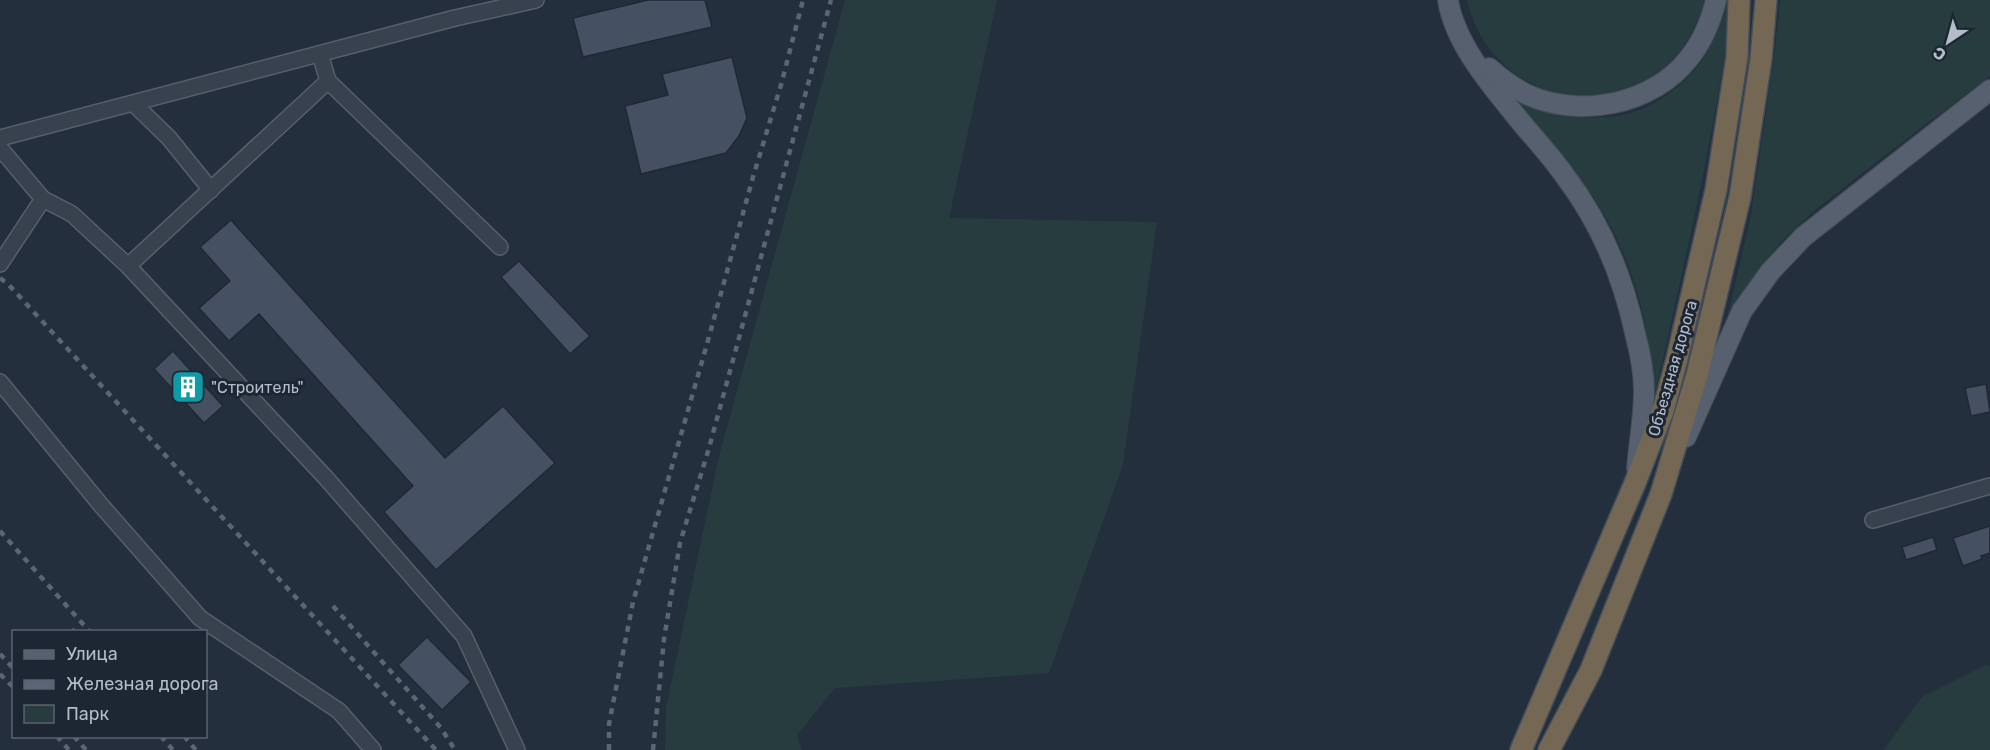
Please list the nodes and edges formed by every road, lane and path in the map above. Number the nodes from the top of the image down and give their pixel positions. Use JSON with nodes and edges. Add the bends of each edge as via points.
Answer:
{"nodes":[{"id":1,"x":536,"y":0,"type":"edge"},
{"id":2,"x":1448,"y":0,"type":"edge"},
{"id":3,"x":1716,"y":0,"type":"edge"},
{"id":4,"x":1739,"y":0,"type":"edge"},
{"id":5,"x":1766,"y":0,"type":"edge"},
{"id":6,"x":1464,"y":47,"type":"junction"},
{"id":7,"x":320,"y":54,"type":"junction"},
{"id":8,"x":328,"y":81,"type":"junction"},
{"id":9,"x":1990,"y":90,"type":"edge"},
{"id":10,"x":134,"y":104,"type":"junction"},
{"id":11,"x":0,"y":138,"type":"edge"},
{"id":12,"x":0,"y":148,"type":"edge"},
{"id":13,"x":211,"y":190,"type":"junction"},
{"id":14,"x":42,"y":199,"type":"junction"},
{"id":15,"x":500,"y":247,"type":"dead end"},
{"id":16,"x":0,"y":264,"type":"edge"},
{"id":17,"x":128,"y":266,"type":"junction"},
{"id":18,"x":0,"y":382,"type":"edge"},
{"id":19,"x":1635,"y":483,"type":"junction"},
{"id":20,"x":1990,"y":486,"type":"edge"},
{"id":21,"x":1661,"y":494,"type":"junction"},
{"id":22,"x":1873,"y":520,"type":"dead end"},
{"id":23,"x":373,"y":750,"type":"edge"},
{"id":24,"x":517,"y":750,"type":"edge"},
{"id":25,"x":1521,"y":750,"type":"edge"},
{"id":26,"x":1549,"y":750,"type":"edge"}],
"edges":[{"from":1,"to":7,"type":"street"},
{"from":2,"to":6,"type":"main road"},
{"from":3,"to":6,"type":"main road","via":[[1698,43],[1673,74],[1639,94],[1598,106],[1558,103],[1526,94]]},
{"from":4,"to":19,"type":"highway","name":"Объездная дорога","via":[[1737,57],[1716,190],[1663,411]]},
{"from":5,"to":21,"type":"highway","name":"Объездная дорога","via":[[1740,197],[1697,375]]},
{"from":6,"to":19,"type":"main road","via":[[1567,178],[1598,229],[1620,279],[1637,340],[1644,391]]},
{"from":7,"to":8,"type":"street"},
{"from":7,"to":10,"type":"street"},
{"from":8,"to":13,"type":"street"},
{"from":8,"to":15,"type":"street"},
{"from":9,"to":21,"type":"main road","via":[[1803,237],[1770,272],[1730,334]]},
{"from":10,"to":11,"type":"street"},
{"from":10,"to":13,"type":"street","via":[[169,138]]},
{"from":12,"to":14,"type":"street"},
{"from":13,"to":17,"type":"street"},
{"from":14,"to":16,"type":"street"},
{"from":14,"to":17,"type":"street","via":[[72,214]]},
{"from":17,"to":24,"type":"street","via":[[326,478],[464,636]]},
{"from":18,"to":23,"type":"street","via":[[200,618],[339,711]]},
{"from":19,"to":25,"type":"highway","name":"Объездная дорога"},
{"from":20,"to":22,"type":"street"},
{"from":21,"to":26,"type":"highway","name":"Объездная дорога","via":[[1590,670]]}]}
